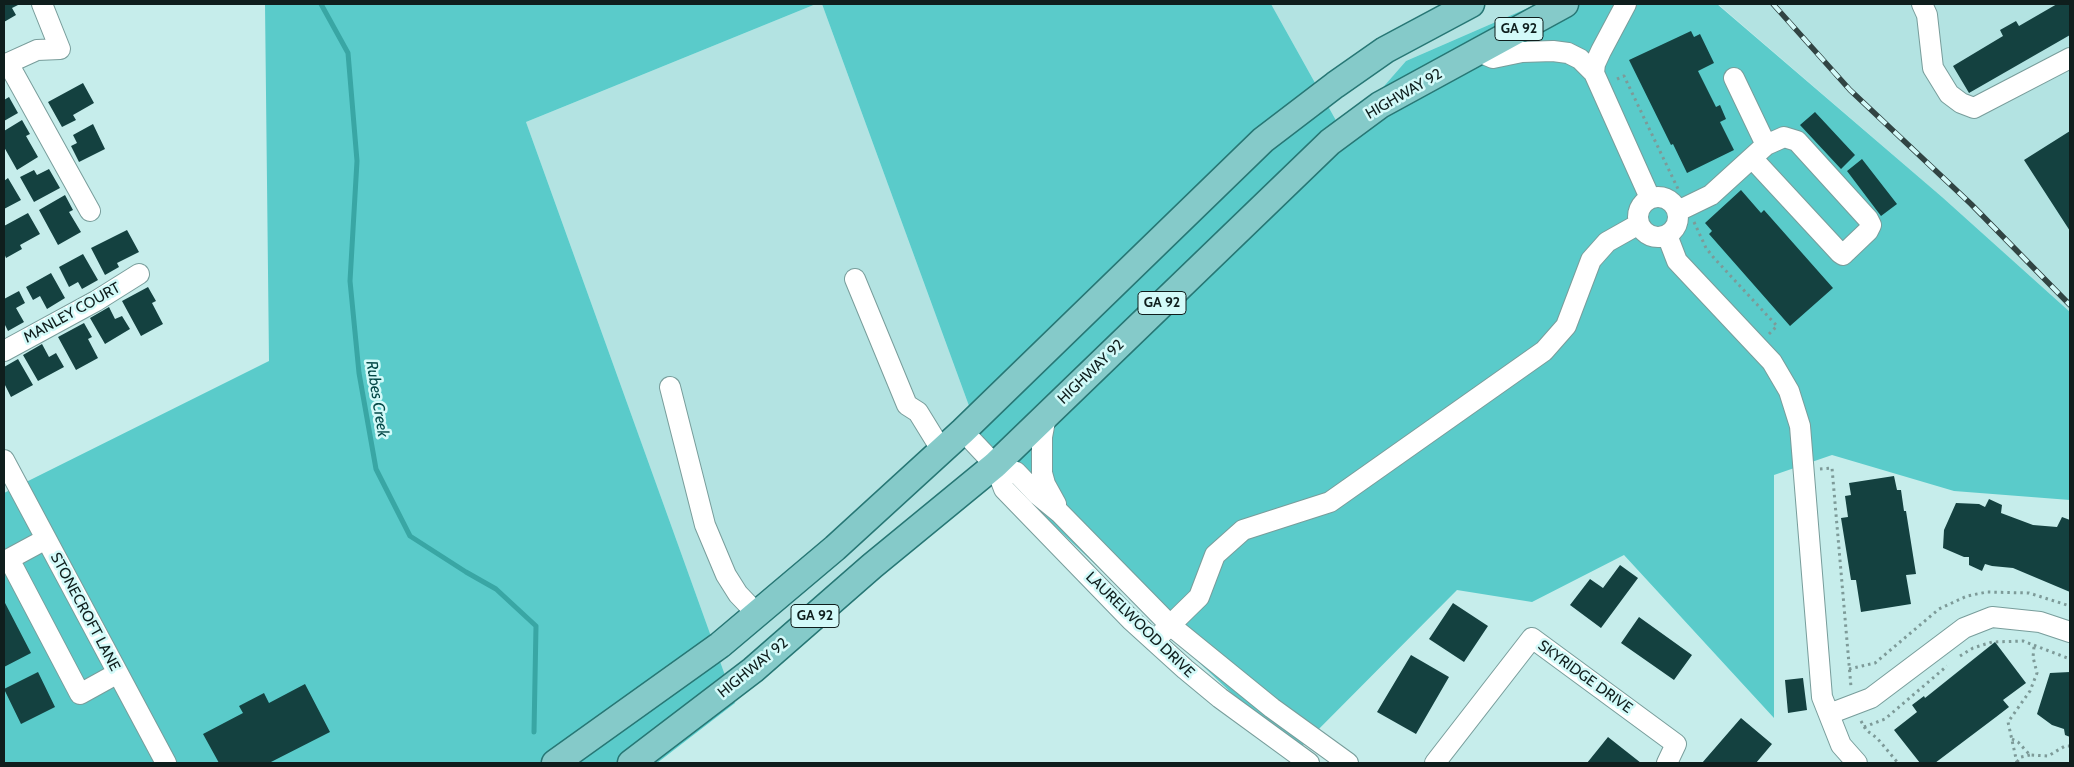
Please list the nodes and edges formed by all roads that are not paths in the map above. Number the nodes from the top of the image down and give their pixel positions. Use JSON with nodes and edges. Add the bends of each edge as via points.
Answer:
{"nodes":[{"id":1,"x":42,"y":4,"type":"edge"},
{"id":2,"x":1471,"y":4,"type":"edge"},
{"id":3,"x":1626,"y":4,"type":"edge"},
{"id":4,"x":1922,"y":4,"type":"edge"},
{"id":5,"x":1561,"y":5,"type":"edge"},
{"id":6,"x":1479,"y":52,"type":"junction"},
{"id":7,"x":2070,"y":58,"type":"edge"},
{"id":8,"x":6,"y":64,"type":"edge"},
{"id":9,"x":1594,"y":73,"type":"junction"},
{"id":10,"x":1734,"y":78,"type":"dead end"},
{"id":11,"x":1759,"y":152,"type":"junction"},
{"id":12,"x":1650,"y":198,"type":"junction"},
{"id":13,"x":1678,"y":210,"type":"junction"},
{"id":14,"x":90,"y":211,"type":"dead end"},
{"id":15,"x":1639,"y":224,"type":"junction"},
{"id":16,"x":1667,"y":235,"type":"junction"},
{"id":17,"x":139,"y":274,"type":"dead end"},
{"id":18,"x":855,"y":279,"type":"dead end"},
{"id":19,"x":4,"y":351,"type":"edge"},
{"id":20,"x":670,"y":387,"type":"dead end"},
{"id":21,"x":1046,"y":416,"type":"junction"},
{"id":22,"x":963,"y":431,"type":"junction"},
{"id":23,"x":942,"y":451,"type":"junction"},
{"id":24,"x":4,"y":460,"type":"edge"},
{"id":25,"x":996,"y":465,"type":"junction"},
{"id":26,"x":1060,"y":513,"type":"junction"},
{"id":27,"x":46,"y":539,"type":"junction"},
{"id":28,"x":758,"y":615,"type":"junction"},
{"id":29,"x":1170,"y":625,"type":"junction"},
{"id":30,"x":2070,"y":632,"type":"edge"},
{"id":31,"x":1154,"y":641,"type":"junction"},
{"id":32,"x":118,"y":673,"type":"junction"},
{"id":33,"x":1829,"y":714,"type":"junction"},
{"id":34,"x":166,"y":763,"type":"edge"},
{"id":35,"x":555,"y":763,"type":"edge"},
{"id":36,"x":631,"y":763,"type":"edge"},
{"id":37,"x":1309,"y":763,"type":"edge"},
{"id":38,"x":1348,"y":763,"type":"edge"},
{"id":39,"x":1435,"y":763,"type":"edge"},
{"id":40,"x":1668,"y":763,"type":"edge"},
{"id":41,"x":1857,"y":763,"type":"edge"}],
"edges":[{"from":1,"to":8,"type":"street","via":[[60,50],[37,50]]},
{"from":2,"to":22,"type":"main road","number":"GA 92","via":[[1385,50],[1263,140]]},
{"from":3,"to":9,"type":"street","via":[[1601,51]]},
{"from":4,"to":7,"type":"street","via":[[1927,15],[1933,68],[1949,94],[1974,108]]},
{"from":5,"to":6,"type":"main road","name":"HIGHWAY 92","number":"GA 92"},
{"from":6,"to":9,"type":"street","via":[[1493,58],[1522,52],[1568,53]]},
{"from":6,"to":21,"type":"main road","name":"HIGHWAY 92","number":"GA 92","via":[[1380,105],[1330,142]]},
{"from":8,"to":14,"type":"street"},
{"from":9,"to":12,"type":"street"},
{"from":10,"to":11,"type":"street"},
{"from":11,"to":11,"type":"street","via":[[1840,253],[1843,255],[1868,231],[1871,225],[1868,218],[1796,141],[1784,137]]},
{"from":11,"to":13,"type":"street","via":[[1711,195]]},
{"from":12,"to":13,"type":"street","via":[[1665,197]]},
{"from":12,"to":15,"type":"street","via":[[1638,210]]},
{"from":13,"to":16,"type":"street","via":[[1678,223]]},
{"from":15,"to":16,"type":"street","via":[[1648,235]]},
{"from":15,"to":29,"type":"street","via":[[1607,242],[1591,260],[1566,326],[1544,351],[1330,502],[1243,530],[1216,555],[1199,597]]},
{"from":16,"to":33,"type":"street","via":[[1677,262],[1772,362],[1790,391],[1800,426],[1822,697]]},
{"from":17,"to":19,"type":"street","name":"MANLEY COURT"},
{"from":18,"to":23,"type":"street","via":[[907,405],[918,412]]},
{"from":20,"to":28,"type":"street","via":[[705,525],[726,575]]},
{"from":21,"to":25,"type":"main road","name":"HIGHWAY 92","number":"GA 92"},
{"from":21,"to":26,"type":"street","name":"LAURELWOOD DRIVE","via":[[1042,437],[1042,473]]},
{"from":22,"to":23,"type":"main road","number":"GA 92"},
{"from":22,"to":25,"type":"street","name":"LAURELWOOD DRIVE"},
{"from":23,"to":28,"type":"main road","number":"GA 92"},
{"from":24,"to":27,"type":"street","name":"STONECROFT LANE"},
{"from":25,"to":26,"type":"street","name":"LAURELWOOD DRIVE","via":[[1016,472]]},
{"from":25,"to":31,"type":"street","name":"LAURELWOOD DRIVE","via":[[1004,489]]},
{"from":25,"to":36,"type":"main road","name":"HIGHWAY 92","number":"GA 92","via":[[872,566],[753,670]]},
{"from":26,"to":29,"type":"street","name":"LAURELWOOD DRIVE"},
{"from":27,"to":32,"type":"street","name":"STONECROFT LANE"},
{"from":27,"to":32,"type":"street","via":[[9,560],[80,694]]},
{"from":28,"to":35,"type":"main road","number":"GA 92"},
{"from":29,"to":31,"type":"street"},
{"from":29,"to":38,"type":"street","name":"LAURELWOOD DRIVE","via":[[1272,708]]},
{"from":30,"to":33,"type":"street","via":[[2040,622],[1992,617],[1964,628],[1871,698]]},
{"from":31,"to":37,"type":"street","name":"LAURELWOOD DRIVE","via":[[1220,698]]},
{"from":32,"to":34,"type":"street","name":"STONECROFT LANE"},
{"from":33,"to":41,"type":"street","via":[[1842,745]]},
{"from":39,"to":40,"type":"street","name":"SKYRIDGE DRIVE","via":[[1532,638],[1676,744]]}]}
